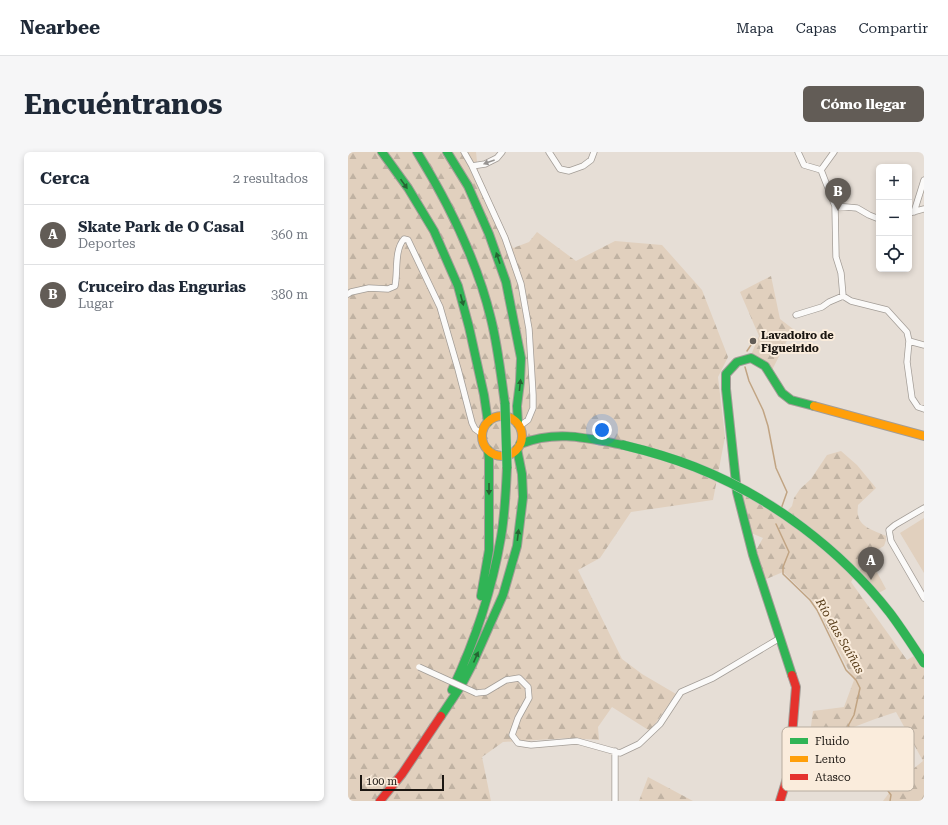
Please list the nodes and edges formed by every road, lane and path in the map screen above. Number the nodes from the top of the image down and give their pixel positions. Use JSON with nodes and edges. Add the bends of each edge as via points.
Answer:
{"nodes":[{"id":1,"x":382,"y":152,"type":"edge"},
{"id":2,"x":417,"y":152,"type":"edge"},
{"id":3,"x":447,"y":152,"type":"edge"},
{"id":4,"x":464,"y":152,"type":"edge"},
{"id":5,"x":502,"y":152,"type":"edge"},
{"id":6,"x":549,"y":152,"type":"edge"},
{"id":7,"x":594,"y":152,"type":"edge"},
{"id":8,"x":798,"y":152,"type":"edge"},
{"id":9,"x":834,"y":152,"type":"edge"},
{"id":10,"x":472,"y":166,"type":"junction"},
{"id":11,"x":821,"y":170,"type":"junction"},
{"id":12,"x":924,"y":180,"type":"edge"},
{"id":13,"x":835,"y":206,"type":"junction"},
{"id":14,"x":924,"y":209,"type":"edge"},
{"id":15,"x":912,"y":212,"type":"edge"},
{"id":16,"x":876,"y":218,"type":"edge"},
{"id":17,"x":348,"y":294,"type":"edge"},
{"id":18,"x":843,"y":296,"type":"junction"},
{"id":19,"x":796,"y":315,"type":"dead end"},
{"id":20,"x":909,"y":341,"type":"junction"},
{"id":21,"x":924,"y":345,"type":"edge"},
{"id":22,"x":924,"y":409,"type":"edge"},
{"id":23,"x":488,"y":422,"type":"junction"},
{"id":24,"x":520,"y":427,"type":"junction"},
{"id":25,"x":482,"y":434,"type":"junction"},
{"id":26,"x":924,"y":436,"type":"edge"},
{"id":27,"x":544,"y":437,"type":"junction"},
{"id":28,"x":519,"y":446,"type":"junction"},
{"id":29,"x":488,"y":450,"type":"junction"},
{"id":30,"x":924,"y":508,"type":"edge"},
{"id":31,"x":924,"y":598,"type":"edge"},
{"id":32,"x":780,"y":638,"type":"junction"},
{"id":33,"x":924,"y":663,"type":"edge"},
{"id":34,"x":419,"y":667,"type":"dead end"},
{"id":35,"x":456,"y":682,"type":"junction"},
{"id":36,"x":434,"y":726,"type":"junction"},
{"id":37,"x":792,"y":727,"type":"edge"},
{"id":38,"x":615,"y":751,"type":"junction"},
{"id":39,"x":783,"y":791,"type":"edge"},
{"id":40,"x":380,"y":801,"type":"edge"},
{"id":41,"x":615,"y":801,"type":"edge"},
{"id":42,"x":780,"y":801,"type":"edge"}],
"edges":[{"from":1,"to":23,"type":"main road","one_way":true,"via":[[434,231],[458,286]]},
{"from":2,"to":35,"type":"main road","bridge":true,"via":[[439,188],[475,268],[488,308],[498,353],[505,404],[507,467],[504,512],[496,562],[483,614]]},
{"from":24,"to":3,"type":"main road","one_way":true,"via":[[517,406],[521,358],[506,282],[468,186]]},
{"from":4,"to":10,"type":"street"},
{"from":5,"to":10,"type":"street","one_way":true,"via":[[498,158]]},
{"from":6,"to":7,"type":"street","via":[[560,169],[569,171],[591,160]]},
{"from":8,"to":11,"type":"street","via":[[804,165]]},
{"from":9,"to":11,"type":"street"},
{"from":10,"to":24,"type":"street","via":[[504,238],[520,284],[530,329],[532,408],[528,420]]},
{"from":11,"to":13,"type":"street"},
{"from":12,"to":15,"type":"street"},
{"from":13,"to":16,"type":"street","via":[[858,208]]},
{"from":13,"to":18,"type":"street","via":[[836,257],[841,273]]},
{"from":14,"to":15,"type":"street"},
{"from":17,"to":25,"type":"street","via":[[369,288],[388,289],[395,286],[400,243],[404,239],[408,240],[440,307],[472,423]]},
{"from":18,"to":19,"type":"street","via":[[822,307]]},
{"from":18,"to":20,"type":"street","via":[[851,301],[887,310],[907,332]]},
{"from":20,"to":21,"type":"street"},
{"from":20,"to":22,"type":"street","via":[[907,362],[912,398],[918,407]]},
{"from":23,"to":24,"type":"main road","via":[[500,416],[507,417],[513,419]]},
{"from":23,"to":25,"type":"main road"},
{"from":24,"to":27,"type":"main road","via":[[532,435]]},
{"from":24,"to":28,"type":"main road","via":[[522,438]]},
{"from":25,"to":29,"type":"main road","via":[[484,446]]},
{"from":26,"to":32,"type":"main road","via":[[791,400],[782,393],[765,366],[751,358],[737,362],[726,374],[737,492],[753,555]]},
{"from":27,"to":28,"type":"main road"},
{"from":27,"to":33,"type":"main road","bridge":true,"via":[[573,436],[623,445],[669,458],[714,476],[764,502],[796,523],[842,561],[884,606]]},
{"from":28,"to":29,"type":"main road","via":[[513,453],[503,456],[492,454]]},
{"from":36,"to":28,"type":"main road","one_way":true,"via":[[461,686],[503,595],[517,546],[523,497]]},
{"from":29,"to":35,"type":"main road","one_way":true,"via":[[489,550],[480,602]]},
{"from":30,"to":31,"type":"street","via":[[889,530],[891,541]]},
{"from":32,"to":37,"type":"main road","via":[[796,687]]},
{"from":32,"to":38,"type":"street","via":[[713,678],[681,692],[660,724],[639,744],[620,753]]},
{"from":34,"to":38,"type":"street","bridge":true,"via":[[476,693],[486,692],[506,680],[519,678],[528,687],[529,698],[512,735],[518,743],[532,745],[577,741]]},
{"from":35,"to":36,"type":"main road"},
{"from":36,"to":40,"type":"main road","via":[[402,774]]},
{"from":38,"to":41,"type":"street"},
{"from":39,"to":42,"type":"main road"}]}
